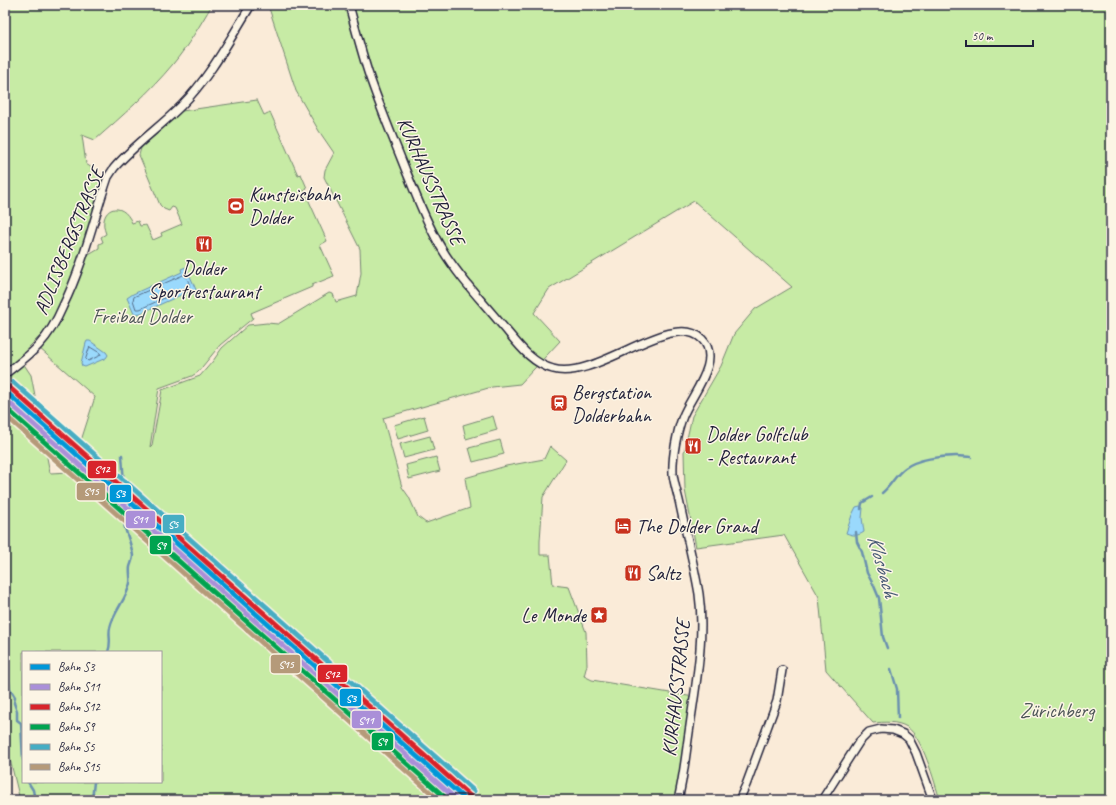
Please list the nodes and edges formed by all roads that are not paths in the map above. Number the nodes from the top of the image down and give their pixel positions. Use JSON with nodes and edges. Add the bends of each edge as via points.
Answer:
{"nodes":[{"id":1,"x":251,"y":5,"type":"edge"},
{"id":2,"x":349,"y":5,"type":"edge"},
{"id":3,"x":5,"y":374,"type":"edge"},
{"id":4,"x":782,"y":670,"type":"dead end"},
{"id":5,"x":678,"y":800,"type":"edge"},
{"id":6,"x":739,"y":800,"type":"edge"},
{"id":7,"x":822,"y":800,"type":"edge"},
{"id":8,"x":933,"y":800,"type":"edge"}],
"edges":[{"from":1,"to":3,"type":"street","name":"ADLISBERGSTRASSE","via":[[195,90],[114,168],[103,190],[85,253],[72,287],[53,327],[40,344]]},
{"from":2,"to":5,"type":"street","name":"KURHAUSSTRASSE","via":[[368,71],[387,123],[438,242],[457,272],[522,348],[542,365],[564,371],[583,369],[663,335],[680,331],[693,332],[704,340],[709,351],[710,362],[679,428],[673,473],[699,595],[701,620],[694,697]]},
{"from":4,"to":6,"type":"street","via":[[776,701]]},
{"from":7,"to":8,"type":"street","via":[[859,742],[869,732],[881,729],[893,730],[909,739]]}]}
